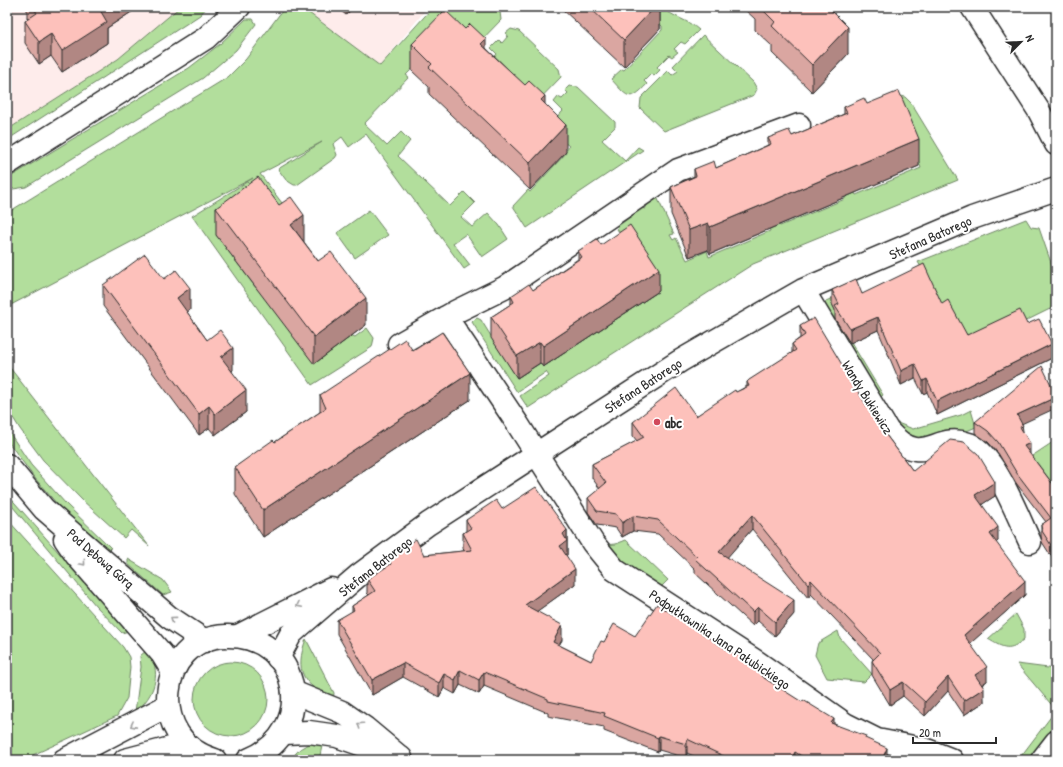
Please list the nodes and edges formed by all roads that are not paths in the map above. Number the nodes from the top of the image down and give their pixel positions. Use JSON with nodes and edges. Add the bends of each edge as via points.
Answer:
{"nodes":[{"id":1,"x":239,"y":7,"type":"edge"},
{"id":2,"x":972,"y":7,"type":"edge"},
{"id":3,"x":799,"y":125,"type":"dead end"},
{"id":4,"x":1056,"y":144,"type":"edge"},
{"id":5,"x":7,"y":164,"type":"edge"},
{"id":6,"x":1056,"y":189,"type":"edge"},
{"id":7,"x":803,"y":290,"type":"junction"},
{"id":8,"x":446,"y":317,"type":"junction"},
{"id":9,"x":399,"y":344,"type":"edge"},
{"id":10,"x":537,"y":455,"type":"junction"},
{"id":11,"x":7,"y":465,"type":"edge"},
{"id":12,"x":44,"y":509,"type":"junction"},
{"id":13,"x":1030,"y":542,"type":"dead end"},
{"id":14,"x":359,"y":575,"type":"junction"},
{"id":15,"x":238,"y":636,"type":"junction"},
{"id":16,"x":205,"y":641,"type":"junction"},
{"id":17,"x":278,"y":658,"type":"junction"},
{"id":18,"x":173,"y":672,"type":"junction"},
{"id":19,"x":293,"y":692,"type":"junction"},
{"id":20,"x":167,"y":706,"type":"junction"},
{"id":21,"x":284,"y":733,"type":"junction"},
{"id":22,"x":1056,"y":742,"type":"edge"},
{"id":23,"x":186,"y":744,"type":"junction"},
{"id":24,"x":270,"y":755,"type":"edge"},
{"id":25,"x":404,"y":759,"type":"edge"},
{"id":26,"x":64,"y":760,"type":"edge"},
{"id":27,"x":125,"y":760,"type":"edge"},
{"id":28,"x":214,"y":760,"type":"edge"},
{"id":29,"x":248,"y":760,"type":"edge"},
{"id":30,"x":952,"y":760,"type":"edge"},
{"id":31,"x":1042,"y":760,"type":"edge"}],
"edges":[{"from":1,"to":5,"type":"street","via":[[200,42]]},
{"from":2,"to":4,"type":"street","via":[[1039,111]]},
{"from":3,"to":8,"type":"street","via":[[678,170],[504,288]]},
{"from":6,"to":7,"type":"street","name":"Stefana Batorego","via":[[972,218]]},
{"from":7,"to":10,"type":"street","name":"Stefana Batorego","via":[[680,360]]},
{"from":7,"to":13,"type":"street","name":"Wandy Bukiewicz","via":[[884,425],[897,441],[908,448],[921,449],[947,442],[969,444],[985,456],[994,468]]},
{"from":8,"to":9,"type":"street"},
{"from":8,"to":10,"type":"street","name":"Podpułkownika Jana Pałubickiego"},
{"from":10,"to":14,"type":"street","name":"Stefana Batorego","via":[[428,524]]},
{"from":10,"to":30,"type":"street","name":"Podpułkownika Jana Pałubickiego","via":[[593,543],[615,570],[757,662],[844,724],[877,740],[924,749]]},
{"from":11,"to":12,"type":"street","name":"Pod Dębową Górą"},
{"from":16,"to":12,"type":"street","name":"Pod Dębową Górą","one_way":true,"via":[[169,617]]},
{"from":12,"to":18,"type":"street","one_way":true,"via":[[76,555],[162,654]]},
{"from":14,"to":15,"type":"street","one_way":true},
{"from":14,"to":17,"type":"street","name":"Stefana Batorego","via":[[291,634]]},
{"from":15,"to":16,"type":"street","via":[[216,637]]},
{"from":15,"to":17,"type":"street","via":[[265,646]]},
{"from":16,"to":18,"type":"street","via":[[184,655]]},
{"from":17,"to":19,"type":"street","via":[[290,677]]},
{"from":18,"to":20,"type":"street","via":[[168,686]]},
{"from":19,"to":21,"type":"street","via":[[292,713]]},
{"from":25,"to":19,"type":"street","one_way":true,"via":[[342,712]]},
{"from":20,"to":23,"type":"street","via":[[172,725]]},
{"from":20,"to":26,"type":"street","one_way":true},
{"from":21,"to":24,"type":"street"},
{"from":21,"to":25,"type":"street","via":[[310,732],[337,736]]},
{"from":22,"to":31,"type":"street"},
{"from":23,"to":27,"type":"street"},
{"from":23,"to":28,"type":"street"},
{"from":24,"to":29,"type":"street"}]}
